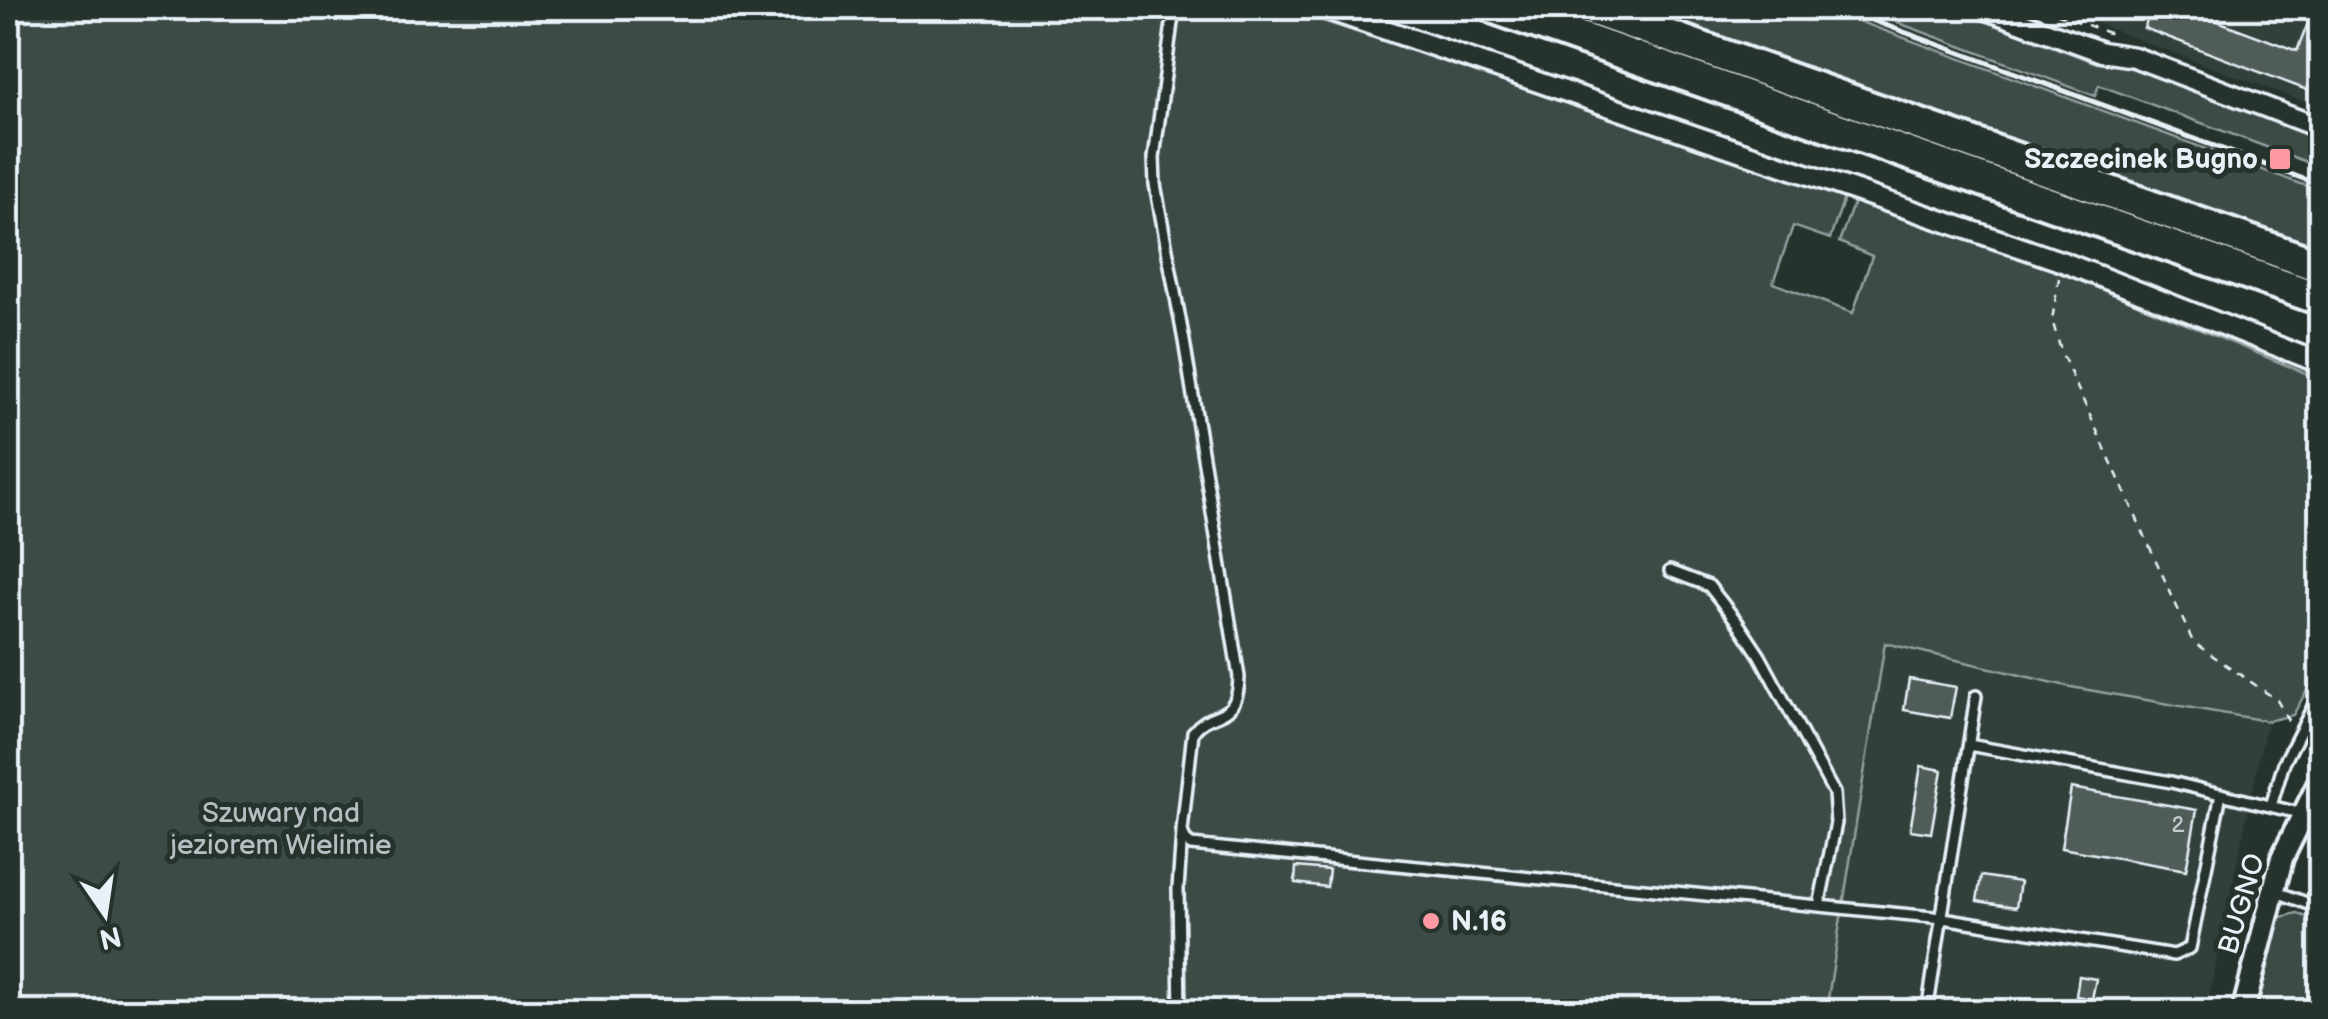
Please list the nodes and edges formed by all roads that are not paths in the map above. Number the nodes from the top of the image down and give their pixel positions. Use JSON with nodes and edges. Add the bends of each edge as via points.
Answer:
{"nodes":[{"id":1,"x":1174,"y":8,"type":"edge"},
{"id":2,"x":1322,"y":8,"type":"edge"},
{"id":3,"x":1496,"y":8,"type":"edge"},
{"id":4,"x":1589,"y":8,"type":"edge"},
{"id":5,"x":1982,"y":8,"type":"edge"},
{"id":6,"x":2320,"y":128,"type":"edge"},
{"id":7,"x":2320,"y":266,"type":"edge"},
{"id":8,"x":2320,"y":299,"type":"edge"},
{"id":9,"x":2320,"y":363,"type":"edge"},
{"id":10,"x":1670,"y":571,"type":"dead end"},
{"id":11,"x":2320,"y":693,"type":"edge"},
{"id":12,"x":1976,"y":696,"type":"dead end"},
{"id":13,"x":1969,"y":745,"type":"junction"},
{"id":14,"x":2320,"y":781,"type":"edge"},
{"id":15,"x":2221,"y":794,"type":"junction"},
{"id":16,"x":2271,"y":806,"type":"junction"},
{"id":17,"x":2312,"y":819,"type":"edge"},
{"id":18,"x":1182,"y":831,"type":"junction"},
{"id":19,"x":2272,"y":890,"type":"junction"},
{"id":20,"x":1819,"y":906,"type":"junction"},
{"id":21,"x":2320,"y":908,"type":"edge"},
{"id":22,"x":1942,"y":918,"type":"junction"},
{"id":23,"x":1180,"y":1012,"type":"edge"},
{"id":24,"x":1926,"y":1012,"type":"edge"},
{"id":25,"x":2242,"y":1012,"type":"edge"}],
"edges":[{"from":1,"to":18,"type":"lane","via":[[1155,184],[1239,677],[1233,705],[1193,732]]},
{"from":2,"to":9,"type":"street","via":[[2063,262]]},
{"from":3,"to":8,"type":"highway"},
{"from":4,"to":7,"type":"highway"},
{"from":5,"to":6,"type":"street","via":[[2102,52],[2134,56]]},
{"from":10,"to":20,"type":"lane","via":[[1709,586],[1738,623],[1834,792],[1836,824]]},
{"from":11,"to":16,"type":"lane"},
{"from":12,"to":13,"type":"lane"},
{"from":13,"to":15,"type":"lane"},
{"from":13,"to":22,"type":"lane"},
{"from":14,"to":17,"type":"street","name":"BUGNO"},
{"from":15,"to":16,"type":"lane"},
{"from":15,"to":22,"type":"lane","via":[[2186,952]]},
{"from":16,"to":17,"type":"lane"},
{"from":17,"to":19,"type":"street","name":"BUGNO"},
{"from":18,"to":20,"type":"lane","via":[[1192,845]]},
{"from":18,"to":23,"type":"lane"},
{"from":19,"to":21,"type":"lane"},
{"from":19,"to":25,"type":"street","name":"BUGNO"},
{"from":20,"to":22,"type":"lane"},
{"from":22,"to":24,"type":"lane"}]}
